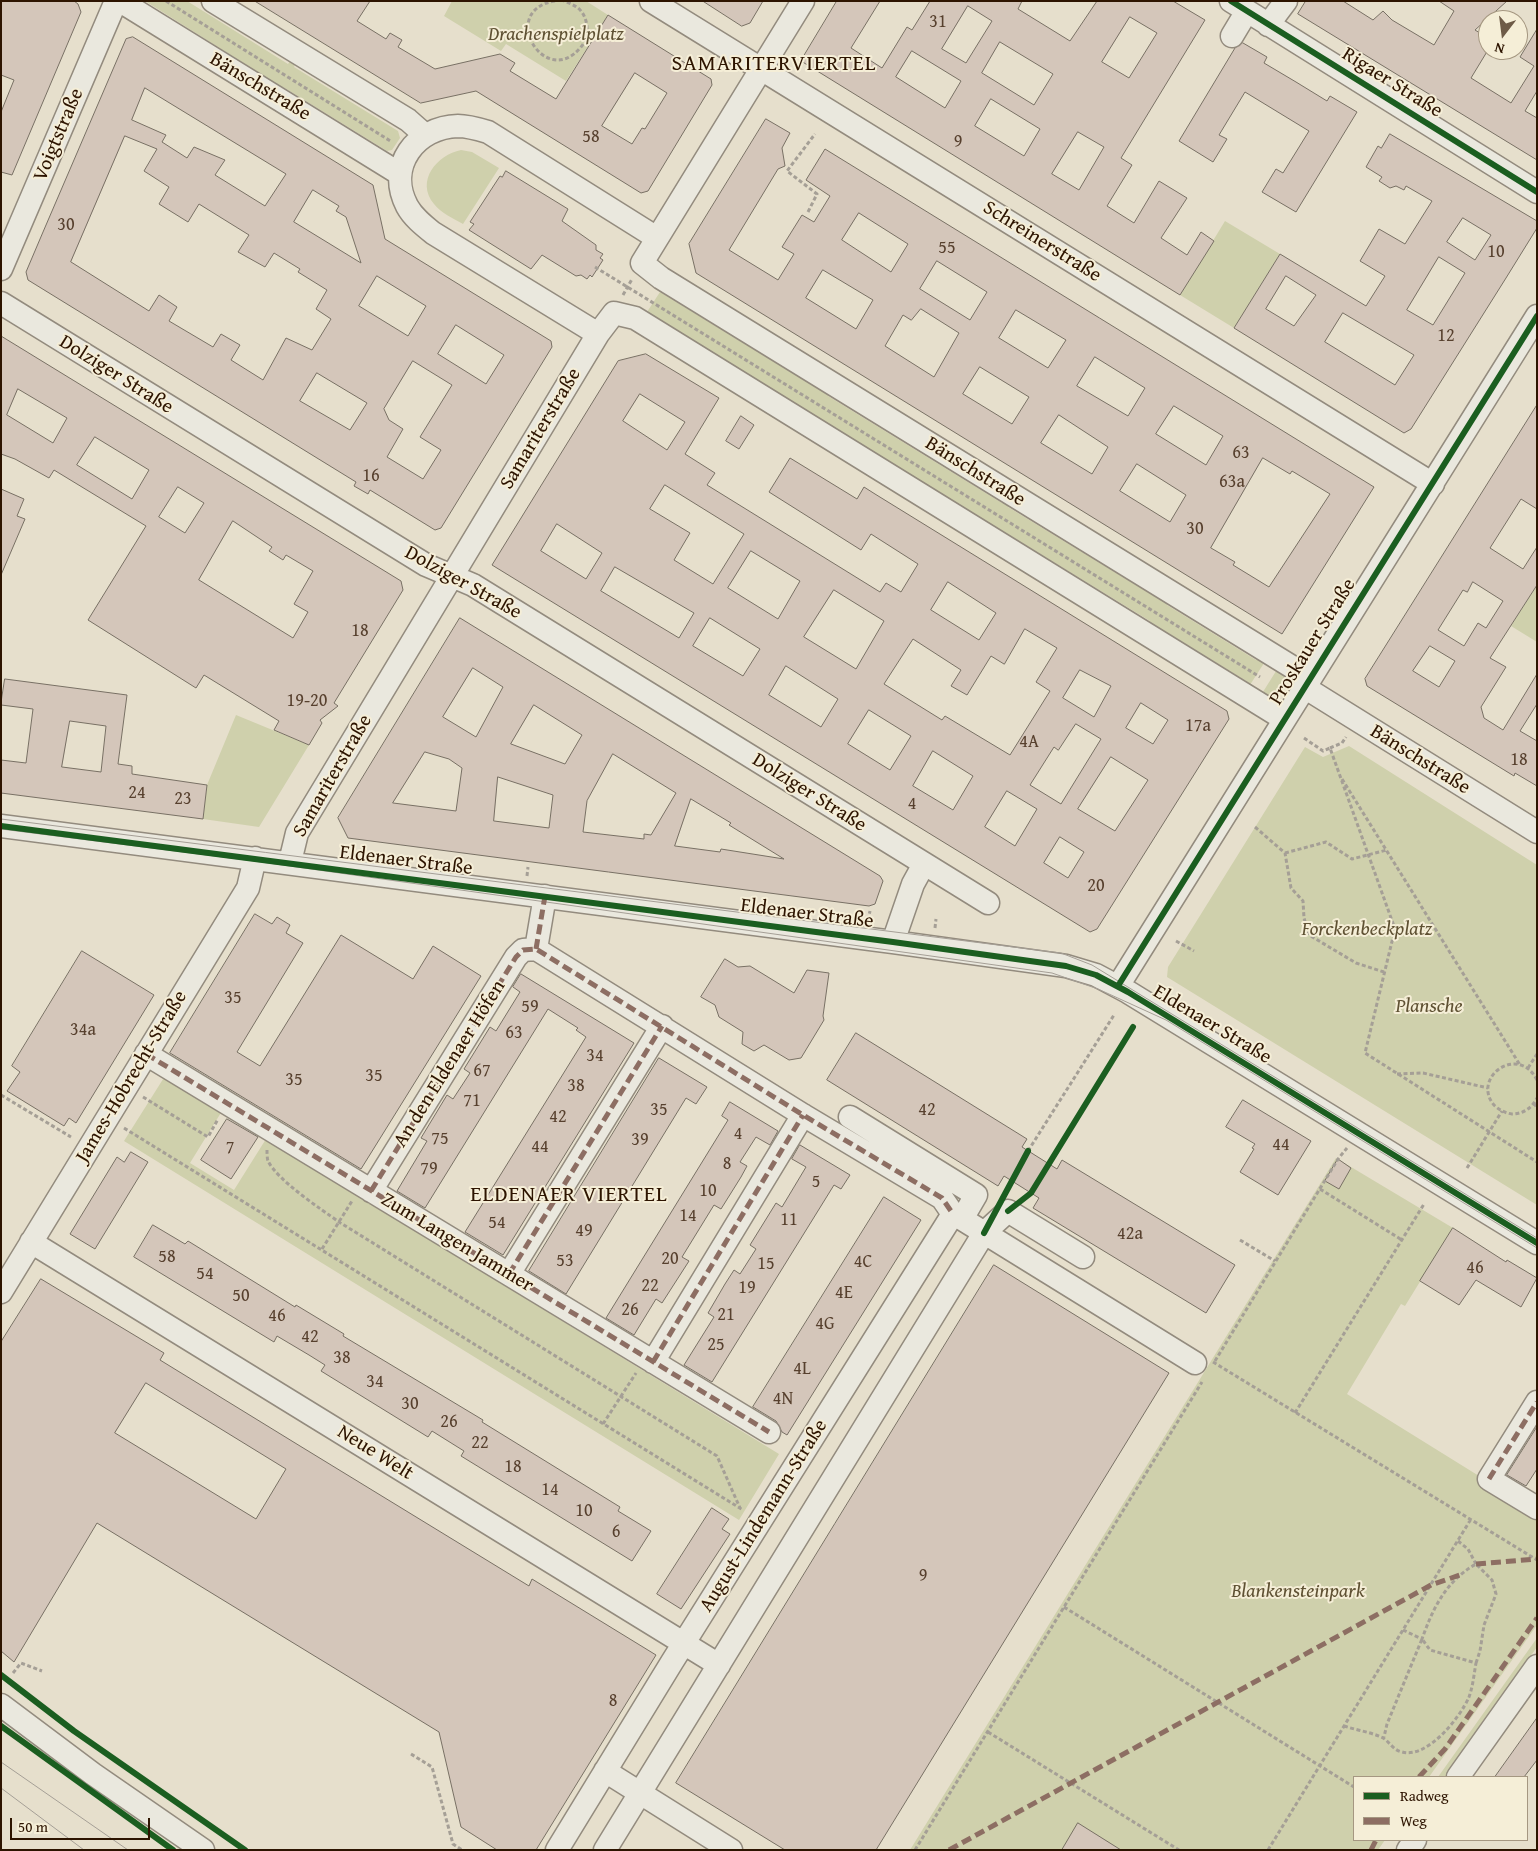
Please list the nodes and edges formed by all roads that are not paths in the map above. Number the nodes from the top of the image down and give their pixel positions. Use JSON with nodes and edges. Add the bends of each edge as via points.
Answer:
{"nodes":[{"id":1,"x":118,"y":1,"type":"edge"},
{"id":2,"x":213,"y":1,"type":"edge"},
{"id":3,"x":651,"y":1,"type":"edge"},
{"id":4,"x":803,"y":1,"type":"edge"},
{"id":5,"x":1286,"y":1,"type":"edge"},
{"id":6,"x":1239,"y":6,"type":"edge"},
{"id":7,"x":1268,"y":24,"type":"junction"},
{"id":8,"x":1232,"y":36,"type":"dead end"},
{"id":9,"x":761,"y":70,"type":"junction"},
{"id":10,"x":425,"y":136,"type":"junction"},
{"id":11,"x":400,"y":174,"type":"junction"},
{"id":12,"x":1537,"y":192,"type":"edge"},
{"id":13,"x":657,"y":238,"type":"junction"},
{"id":14,"x":1,"y":269,"type":"edge"},
{"id":15,"x":1,"y":303,"type":"edge"},
{"id":16,"x":1537,"y":316,"type":"edge"},
{"id":17,"x":598,"y":334,"type":"junction"},
{"id":18,"x":1433,"y":484,"type":"junction"},
{"id":19,"x":452,"y":576,"type":"junction"},
{"id":20,"x":1307,"y":683,"type":"junction"},
{"id":21,"x":1284,"y":719,"type":"junction"},
{"id":22,"x":1,"y":826,"type":"edge"},
{"id":23,"x":1537,"y":832,"type":"edge"},
{"id":24,"x":255,"y":858,"type":"junction"},
{"id":25,"x":290,"y":862,"type":"junction"},
{"id":26,"x":924,"y":864,"type":"junction"},
{"id":27,"x":545,"y":896,"type":"junction"},
{"id":28,"x":988,"y":903,"type":"dead end"},
{"id":29,"x":892,"y":942,"type":"junction"},
{"id":30,"x":536,"y":949,"type":"junction"},
{"id":31,"x":1118,"y":986,"type":"junction"},
{"id":32,"x":662,"y":1026,"type":"junction"},
{"id":33,"x":146,"y":1054,"type":"junction"},
{"id":34,"x":803,"y":1115,"type":"junction"},
{"id":35,"x":850,"y":1117,"type":"dead end"},
{"id":36,"x":366,"y":1188,"type":"junction"},
{"id":37,"x":958,"y":1216,"type":"junction"},
{"id":38,"x":984,"y":1233,"type":"junction"},
{"id":39,"x":31,"y":1242,"type":"junction"},
{"id":40,"x":1537,"y":1243,"type":"edge"},
{"id":41,"x":1083,"y":1257,"type":"dead end"},
{"id":42,"x":509,"y":1274,"type":"junction"},
{"id":43,"x":1,"y":1292,"type":"edge"},
{"id":44,"x":649,"y":1359,"type":"junction"},
{"id":45,"x":1206,"y":1369,"type":"road end"},
{"id":46,"x":1537,"y":1402,"type":"edge"},
{"id":47,"x":768,"y":1432,"type":"dead end"},
{"id":48,"x":1537,"y":1508,"type":"edge"},
{"id":49,"x":684,"y":1643,"type":"junction"},
{"id":50,"x":719,"y":1665,"type":"junction"},
{"id":51,"x":1537,"y":1666,"type":"edge"},
{"id":52,"x":1,"y":1705,"type":"edge"},
{"id":53,"x":605,"y":1771,"type":"junction"},
{"id":54,"x":1459,"y":1776,"type":"edge"},
{"id":55,"x":640,"y":1793,"type":"junction"},
{"id":56,"x":203,"y":1850,"type":"edge"},
{"id":57,"x":558,"y":1850,"type":"edge"},
{"id":58,"x":605,"y":1850,"type":"edge"},
{"id":59,"x":731,"y":1850,"type":"edge"}],
"edges":[{"from":1,"to":11,"type":"street","name":"Bänschstraße"},
{"from":1,"to":14,"type":"street","name":"Voigtstraße"},
{"from":2,"to":10,"type":"street","via":[[408,120]]},
{"from":3,"to":9,"type":"street","name":"Schreinerstraße"},
{"from":4,"to":9,"type":"street"},
{"from":5,"to":7,"type":"street"},
{"from":6,"to":7,"type":"street","name":"Rigaer Straße"},
{"from":6,"to":8,"type":"street"},
{"from":7,"to":12,"type":"street","name":"Rigaer Straße"},
{"from":9,"to":13,"type":"street"},
{"from":9,"to":18,"type":"street","name":"Schreinerstraße"},
{"from":10,"to":11,"type":"street","via":[[416,141],[408,152]]},
{"from":10,"to":13,"type":"street","via":[[433,130],[460,126],[488,132]]},
{"from":11,"to":17,"type":"street","via":[[400,186],[407,205],[417,220],[433,233]]},
{"from":13,"to":20,"type":"street","name":"Bänschstraße","via":[[642,263],[661,278],[1171,592]]},
{"from":15,"to":19,"type":"street","name":"Dolziger Straße","via":[[426,565]]},
{"from":16,"to":18,"type":"street","name":"Proskauer Straße"},
{"from":17,"to":19,"type":"street","name":"Samariterstraße"},
{"from":17,"to":21,"type":"street","name":"Samariterstraße","via":[[614,313],[634,318]]},
{"from":18,"to":20,"type":"street","name":"Proskauer Straße"},
{"from":19,"to":25,"type":"street","name":"Samariterstraße","via":[[297,833]]},
{"from":19,"to":26,"type":"street","name":"Dolziger Straße","via":[[473,585]]},
{"from":20,"to":21,"type":"street","name":"Proskauer Straße"},
{"from":20,"to":23,"type":"street","name":"Bänschstraße"},
{"from":21,"to":31,"type":"street","name":"Proskauer Straße"},
{"from":22,"to":24,"type":"street","name":"Eldenaer Straße"},
{"from":24,"to":25,"type":"street","name":"Eldenaer Straße"},
{"from":24,"to":33,"type":"street","name":"James-Hobrecht-Straße","via":[[248,888]]},
{"from":25,"to":27,"type":"street","name":"Eldenaer Straße"},
{"from":26,"to":28,"type":"street","name":"Dolziger Straße"},
{"from":26,"to":29,"type":"street","via":[[913,884]]},
{"from":27,"to":29,"type":"street","name":"Eldenaer Straße"},
{"from":27,"to":30,"type":"street"},
{"from":29,"to":31,"type":"street","name":"Eldenaer Straße","via":[[1080,969]]},
{"from":30,"to":32,"type":"street"},
{"from":30,"to":36,"type":"street","name":"An den Eldenaer Höfen","via":[[524,950],[516,957]]},
{"from":31,"to":40,"type":"street","name":"Eldenaer Straße"},
{"from":32,"to":34,"type":"street"},
{"from":32,"to":42,"type":"street"},
{"from":33,"to":36,"type":"street","name":"Zum Langen Jammer"},
{"from":33,"to":39,"type":"street","name":"James-Hobrecht-Straße"},
{"from":34,"to":37,"type":"street","via":[[942,1198]]},
{"from":34,"to":44,"type":"street"},
{"from":35,"to":37,"type":"street","name":"August-Lindemann-Straße","via":[[976,1195]]},
{"from":36,"to":42,"type":"street","name":"Zum Langen Jammer"},
{"from":37,"to":38,"type":"street"},
{"from":37,"to":49,"type":"street","name":"August-Lindemann-Straße"},
{"from":38,"to":41,"type":"street","name":"August-Lindemann-Straße","via":[[1008,1211]]},
{"from":38,"to":45,"type":"street"},
{"from":38,"to":50,"type":"street","name":"August-Lindemann-Straße"},
{"from":39,"to":43,"type":"street","name":"James-Hobrecht-Straße"},
{"from":39,"to":49,"type":"street","name":"Neue Welt"},
{"from":42,"to":44,"type":"street","name":"Zum Langen Jammer"},
{"from":44,"to":47,"type":"street","name":"Zum Langen Jammer"},
{"from":46,"to":48,"type":"street","via":[[1489,1479]]},
{"from":49,"to":50,"type":"street","name":"Neue Welt"},
{"from":49,"to":53,"type":"street","name":"August-Lindemann-Straße"},
{"from":50,"to":55,"type":"street","name":"August-Lindemann-Straße"},
{"from":51,"to":54,"type":"street"},
{"from":52,"to":56,"type":"street"},
{"from":53,"to":55,"type":"street"},
{"from":53,"to":57,"type":"street","name":"August-Lindemann-Straße"},
{"from":55,"to":58,"type":"street","name":"August-Lindemann-Straße"},
{"from":55,"to":59,"type":"street"}]}
